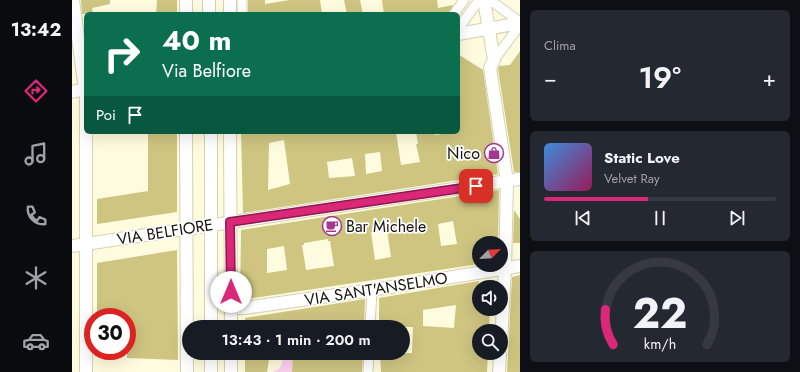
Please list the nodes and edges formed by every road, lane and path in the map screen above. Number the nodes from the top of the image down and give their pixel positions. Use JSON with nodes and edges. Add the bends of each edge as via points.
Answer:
{"nodes":[{"id":1,"x":73,"y":0,"type":"edge"},
{"id":2,"x":186,"y":0,"type":"edge"},
{"id":3,"x":209,"y":0,"type":"edge"},
{"id":4,"x":230,"y":0,"type":"edge"},
{"id":5,"x":242,"y":0,"type":"edge"},
{"id":6,"x":464,"y":0,"type":"edge"},
{"id":7,"x":480,"y":0,"type":"edge"},
{"id":8,"x":484,"y":0,"type":"edge"},
{"id":9,"x":490,"y":0,"type":"edge"},
{"id":10,"x":186,"y":12,"type":"edge"},
{"id":11,"x":209,"y":12,"type":"edge"},
{"id":12,"x":230,"y":12,"type":"edge"},
{"id":13,"x":242,"y":12,"type":"edge"},
{"id":14,"x":455,"y":12,"type":"edge"},
{"id":15,"x":520,"y":23,"type":"edge"},
{"id":16,"x":460,"y":26,"type":"edge"},
{"id":17,"x":489,"y":28,"type":"junction"},
{"id":18,"x":460,"y":34,"type":"edge"},
{"id":19,"x":492,"y":64,"type":"junction"},
{"id":20,"x":84,"y":75,"type":"edge"},
{"id":21,"x":84,"y":89,"type":"edge"},
{"id":22,"x":72,"y":92,"type":"edge"},
{"id":23,"x":86,"y":134,"type":"edge"},
{"id":24,"x":186,"y":134,"type":"edge"},
{"id":25,"x":211,"y":134,"type":"edge"},
{"id":26,"x":230,"y":134,"type":"edge"},
{"id":27,"x":520,"y":179,"type":"edge"},
{"id":28,"x":507,"y":181,"type":"junction"},
{"id":29,"x":230,"y":222,"type":"junction"},
{"id":30,"x":211,"y":225,"type":"junction"},
{"id":31,"x":187,"y":230,"type":"junction"},
{"id":32,"x":506,"y":236,"type":"edge"},
{"id":33,"x":86,"y":244,"type":"junction"},
{"id":34,"x":72,"y":246,"type":"edge"},
{"id":35,"x":520,"y":266,"type":"edge"},
{"id":36,"x":508,"y":268,"type":"edge"},
{"id":37,"x":486,"y":272,"type":"edge"},
{"id":38,"x":505,"y":272,"type":"edge"},
{"id":39,"x":372,"y":290,"type":"junction"},
{"id":40,"x":231,"y":308,"type":"junction"},
{"id":41,"x":211,"y":320,"type":"edge"},
{"id":42,"x":231,"y":320,"type":"edge"},
{"id":43,"x":370,"y":320,"type":"edge"},
{"id":44,"x":502,"y":324,"type":"edge"},
{"id":45,"x":211,"y":360,"type":"edge"},
{"id":46,"x":231,"y":360,"type":"edge"},
{"id":47,"x":369,"y":360,"type":"edge"},
{"id":48,"x":500,"y":360,"type":"edge"},
{"id":49,"x":86,"y":372,"type":"edge"},
{"id":50,"x":187,"y":372,"type":"edge"},
{"id":51,"x":211,"y":372,"type":"edge"},
{"id":52,"x":231,"y":372,"type":"edge"},
{"id":53,"x":368,"y":372,"type":"edge"},
{"id":54,"x":499,"y":372,"type":"edge"}],
"edges":[{"from":1,"to":20,"type":"street"},
{"from":2,"to":10,"type":"street"},
{"from":3,"to":11,"type":"street"},
{"from":4,"to":12,"type":"street"},
{"from":5,"to":13,"type":"street"},
{"from":6,"to":14,"type":"street"},
{"from":7,"to":16,"type":"street"},
{"from":8,"to":17,"type":"street"},
{"from":9,"to":15,"type":"street"},
{"from":15,"to":17,"type":"street"},
{"from":15,"to":19,"type":"street"},
{"from":17,"to":18,"type":"street"},
{"from":17,"to":19,"type":"street"},
{"from":19,"to":28,"type":"street"},
{"from":21,"to":22,"type":"street"},
{"from":23,"to":33,"type":"street"},
{"from":24,"to":31,"type":"street"},
{"from":25,"to":30,"type":"street"},
{"from":26,"to":29,"type":"street"},
{"from":27,"to":28,"type":"street","name":"VIA BELFIORE"},
{"from":28,"to":29,"type":"street","name":"VIA BELFIORE"},
{"from":28,"to":32,"type":"street"},
{"from":29,"to":30,"type":"street","name":"VIA BELFIORE"},
{"from":29,"to":40,"type":"street"},
{"from":30,"to":31,"type":"street","name":"VIA BELFIORE"},
{"from":30,"to":41,"type":"street"},
{"from":31,"to":33,"type":"street","name":"VIA BELFIORE"},
{"from":31,"to":50,"type":"street"},
{"from":33,"to":34,"type":"street","name":"VIA BELFIORE"},
{"from":33,"to":49,"type":"street"},
{"from":35,"to":36,"type":"street","name":"VIA SANT'ANSELMO"},
{"from":37,"to":39,"type":"street","name":"VIA SANT'ANSELMO"},
{"from":38,"to":44,"type":"street"},
{"from":39,"to":40,"type":"street","name":"VIA SANT'ANSELMO"},
{"from":39,"to":43,"type":"street"},
{"from":40,"to":42,"type":"street"},
{"from":45,"to":51,"type":"street"},
{"from":46,"to":52,"type":"street"},
{"from":47,"to":53,"type":"street"},
{"from":48,"to":54,"type":"street"}]}
